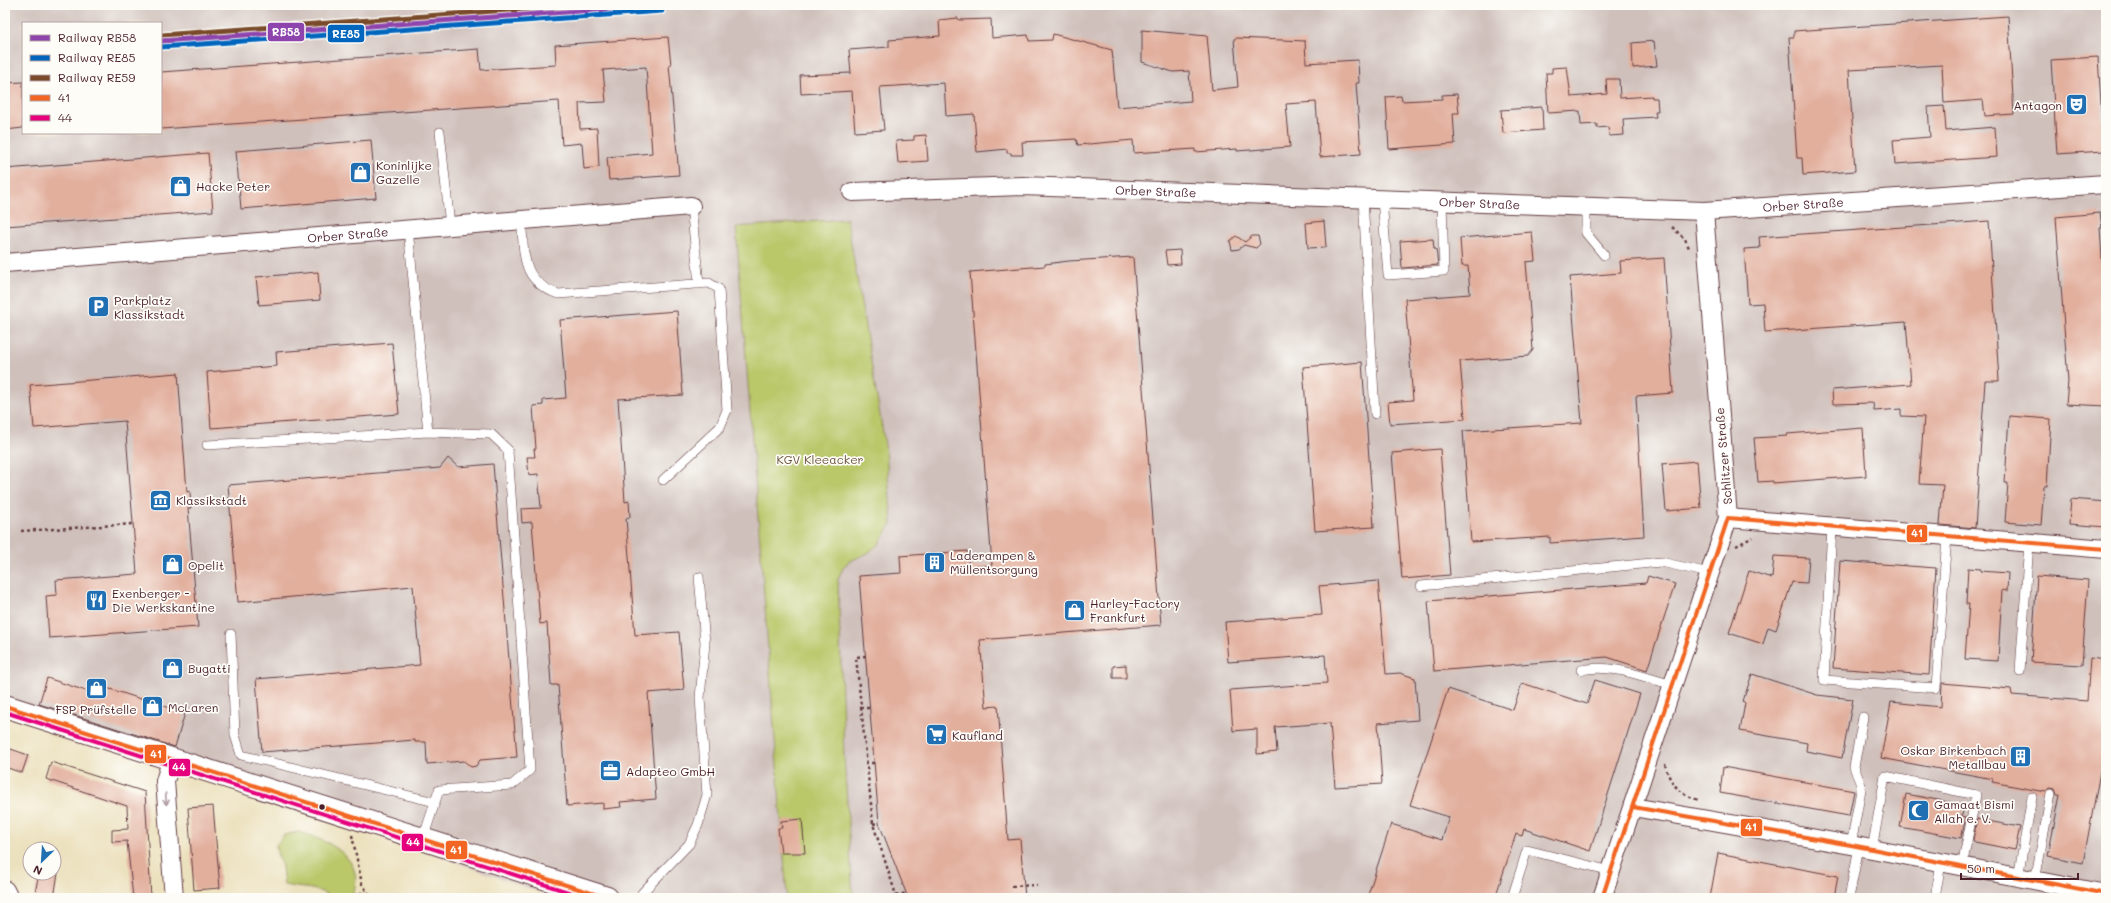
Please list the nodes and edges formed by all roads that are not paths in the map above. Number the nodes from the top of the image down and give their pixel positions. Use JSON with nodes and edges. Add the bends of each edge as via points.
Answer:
{"nodes":[{"id":1,"x":440,"y":132,"type":"dead end"},
{"id":2,"x":2106,"y":184,"type":"edge"},
{"id":3,"x":852,"y":192,"type":"dead end"},
{"id":4,"x":1363,"y":198,"type":"junction"},
{"id":5,"x":1382,"y":199,"type":"junction"},
{"id":6,"x":1442,"y":201,"type":"junction"},
{"id":7,"x":691,"y":206,"type":"joint"},
{"id":8,"x":1586,"y":206,"type":"junction"},
{"id":9,"x":1704,"y":211,"type":"junction"},
{"id":10,"x":521,"y":220,"type":"junction"},
{"id":11,"x":450,"y":226,"type":"junction"},
{"id":12,"x":408,"y":229,"type":"junction"},
{"id":13,"x":1604,"y":255,"type":"dead end"},
{"id":14,"x":5,"y":263,"type":"edge"},
{"id":15,"x":700,"y":284,"type":"junction"},
{"id":16,"x":1375,"y":414,"type":"dead end"},
{"id":17,"x":428,"y":432,"type":"junction"},
{"id":18,"x":207,"y":445,"type":"dead end"},
{"id":19,"x":663,"y":480,"type":"dead end"},
{"id":20,"x":1728,"y":518,"type":"junction"},
{"id":21,"x":1832,"y":527,"type":"junction"},
{"id":22,"x":1947,"y":536,"type":"junction"},
{"id":23,"x":2029,"y":543,"type":"junction"},
{"id":24,"x":2106,"y":549,"type":"edge"},
{"id":25,"x":1709,"y":573,"type":"junction"},
{"id":26,"x":699,"y":577,"type":"dead end"},
{"id":27,"x":1421,"y":586,"type":"dead end"},
{"id":28,"x":231,"y":634,"type":"dead end"},
{"id":29,"x":1581,"y":670,"type":"dead end"},
{"id":30,"x":2020,"y":671,"type":"dead end"},
{"id":31,"x":1673,"y":686,"type":"junction"},
{"id":32,"x":5,"y":706,"type":"edge"},
{"id":33,"x":1863,"y":717,"type":"dead end"},
{"id":34,"x":171,"y":760,"type":"junction"},
{"id":35,"x":2051,"y":794,"type":"dead end"},
{"id":36,"x":2032,"y":797,"type":"dead end"},
{"id":37,"x":435,"y":802,"type":"junction"},
{"id":38,"x":1633,"y":807,"type":"junction"},
{"id":39,"x":423,"y":839,"type":"junction"},
{"id":40,"x":1860,"y":848,"type":"junction"},
{"id":41,"x":1941,"y":863,"type":"junction"},
{"id":42,"x":1962,"y":867,"type":"junction"},
{"id":43,"x":1611,"y":871,"type":"junction"},
{"id":44,"x":2026,"y":879,"type":"junction"},
{"id":45,"x":5,"y":890,"type":"edge"},
{"id":46,"x":2063,"y":892,"type":"edge"},
{"id":47,"x":2106,"y":894,"type":"edge"},
{"id":48,"x":9,"y":898,"type":"edge"},
{"id":49,"x":174,"y":898,"type":"edge"},
{"id":50,"x":607,"y":898,"type":"edge"},
{"id":51,"x":640,"y":898,"type":"edge"},
{"id":52,"x":1512,"y":898,"type":"edge"},
{"id":53,"x":1602,"y":898,"type":"edge"},
{"id":54,"x":1849,"y":898,"type":"edge"},
{"id":55,"x":1935,"y":898,"type":"edge"}],
"edges":[{"from":1,"to":11,"type":"lane"},
{"from":2,"to":9,"type":"street","name":"Orber Straße"},
{"from":3,"to":4,"type":"street","name":"Orber Straße","via":[[1022,186]]},
{"from":4,"to":5,"type":"street","name":"Orber Straße"},
{"from":4,"to":16,"type":"lane"},
{"from":5,"to":6,"type":"street","name":"Orber Straße"},
{"from":5,"to":6,"type":"lane","via":[[1388,275],[1444,271]]},
{"from":6,"to":8,"type":"street","name":"Orber Straße"},
{"from":7,"to":10,"type":"street","name":"Orber Straße"},
{"from":7,"to":15,"type":"lane"},
{"from":8,"to":9,"type":"street","name":"Orber Straße"},
{"from":8,"to":13,"type":"lane","via":[[1586,233]]},
{"from":9,"to":20,"type":"street","name":"Schlitzer Straße"},
{"from":10,"to":11,"type":"street","name":"Orber Straße"},
{"from":10,"to":15,"type":"lane","via":[[529,273],[537,283],[558,294]]},
{"from":11,"to":12,"type":"street","name":"Orber Straße"},
{"from":12,"to":14,"type":"street","name":"Orber Straße"},
{"from":12,"to":17,"type":"lane"},
{"from":15,"to":19,"type":"lane","via":[[709,283],[719,289],[726,415],[720,427]]},
{"from":17,"to":18,"type":"lane"},
{"from":17,"to":37,"type":"lane","via":[[491,434],[508,450],[530,770],[512,785],[438,790]]},
{"from":20,"to":21,"type":"street"},
{"from":20,"to":25,"type":"street","name":"Schlitzer Straße"},
{"from":21,"to":22,"type":"street"},
{"from":21,"to":22,"type":"lane","via":[[1824,680],[1936,688]]},
{"from":22,"to":23,"type":"street"},
{"from":23,"to":24,"type":"street"},
{"from":23,"to":30,"type":"lane"},
{"from":25,"to":27,"type":"lane","via":[[1660,562]]},
{"from":25,"to":31,"type":"street","name":"Schlitzer Straße"},
{"from":26,"to":51,"type":"lane","via":[[704,643],[700,698],[707,795],[689,844]]},
{"from":28,"to":37,"type":"lane","via":[[235,735],[241,755]]},
{"from":29,"to":31,"type":"lane","via":[[1595,667],[1612,669]]},
{"from":31,"to":38,"type":"street","name":"Schlitzer Straße"},
{"from":32,"to":34,"type":"street"},
{"from":33,"to":40,"type":"lane","via":[[1854,767],[1861,785]]},
{"from":34,"to":39,"type":"street"},
{"from":34,"to":49,"type":"street","one_way":true,"via":[[165,781]]},
{"from":35,"to":44,"type":"lane"},
{"from":36,"to":44,"type":"lane"},
{"from":37,"to":39,"type":"lane"},
{"from":38,"to":40,"type":"street"},
{"from":38,"to":43,"type":"street","name":"Schlitzer Straße"},
{"from":39,"to":50,"type":"street"},
{"from":40,"to":41,"type":"street"},
{"from":40,"to":42,"type":"lane","via":[[1886,776],[1976,795]]},
{"from":40,"to":54,"type":"lane"},
{"from":41,"to":42,"type":"street"},
{"from":41,"to":55,"type":"lane"},
{"from":42,"to":44,"type":"street"},
{"from":43,"to":52,"type":"lane","via":[[1527,850]]},
{"from":43,"to":53,"type":"street","name":"Schlitzer Straße"},
{"from":44,"to":46,"type":"street"},
{"from":45,"to":48,"type":"street"},
{"from":46,"to":47,"type":"street"}]}
